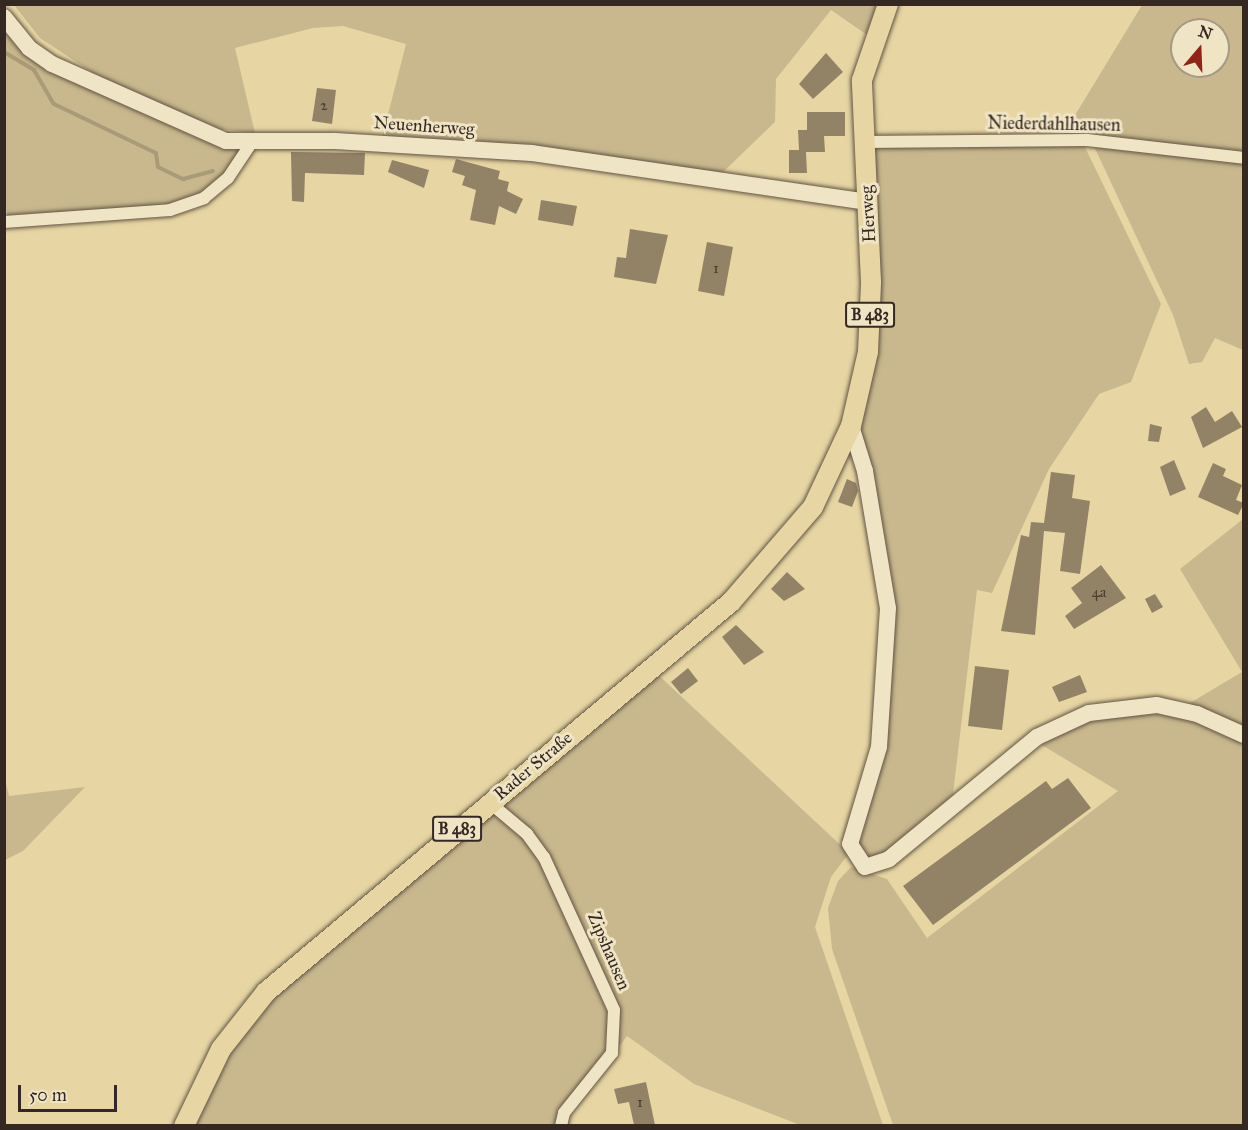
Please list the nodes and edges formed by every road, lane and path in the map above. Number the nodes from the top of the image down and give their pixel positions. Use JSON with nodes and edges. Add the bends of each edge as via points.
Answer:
{"nodes":[{"id":1,"x":888,"y":4,"type":"edge"},
{"id":2,"x":4,"y":17,"type":"edge"},
{"id":3,"x":252,"y":142,"type":"junction"},
{"id":4,"x":863,"y":142,"type":"junction"},
{"id":5,"x":1244,"y":158,"type":"edge"},
{"id":6,"x":868,"y":202,"type":"junction"},
{"id":7,"x":4,"y":222,"type":"edge"},
{"id":8,"x":851,"y":426,"type":"junction"},
{"id":9,"x":1244,"y":735,"type":"edge"},
{"id":10,"x":489,"y":802,"type":"junction"},
{"id":11,"x":184,"y":1125,"type":"edge"},
{"id":12,"x":561,"y":1125,"type":"edge"}],
"edges":[{"from":1,"to":4,"type":"main road","name":"Herweg","number":"B 483","via":[[862,80]]},
{"from":2,"to":3,"type":"street","name":"Neuenherweg","via":[[29,48],[61,69],[200,134]]},
{"from":3,"to":6,"type":"street","name":"Neuenherweg","via":[[335,141],[532,153]]},
{"from":3,"to":7,"type":"street","via":[[228,178],[204,198],[170,210]]},
{"from":4,"to":5,"type":"street","name":"Niederdahlhausen","via":[[1087,140]]},
{"from":4,"to":6,"type":"main road","name":"Herweg","number":"B 483"},
{"from":6,"to":8,"type":"main road","name":"Herweg","number":"B 483","via":[[868,351]]},
{"from":8,"to":9,"type":"street","via":[[865,471],[888,608],[879,747],[850,844],[865,867],[890,859],[1037,737],[1089,713],[1157,705],[1197,714]]},
{"from":8,"to":10,"type":"main road","name":"Rader Straße","number":"B 483","via":[[824,489],[770,563],[731,602]]},
{"from":10,"to":11,"type":"main road","name":"Rader Straße","number":"B 483","via":[[266,992],[221,1049]]},
{"from":10,"to":12,"type":"street","name":"Zipshausen","via":[[527,834],[544,857],[614,1010],[612,1053],[564,1113]]}]}
